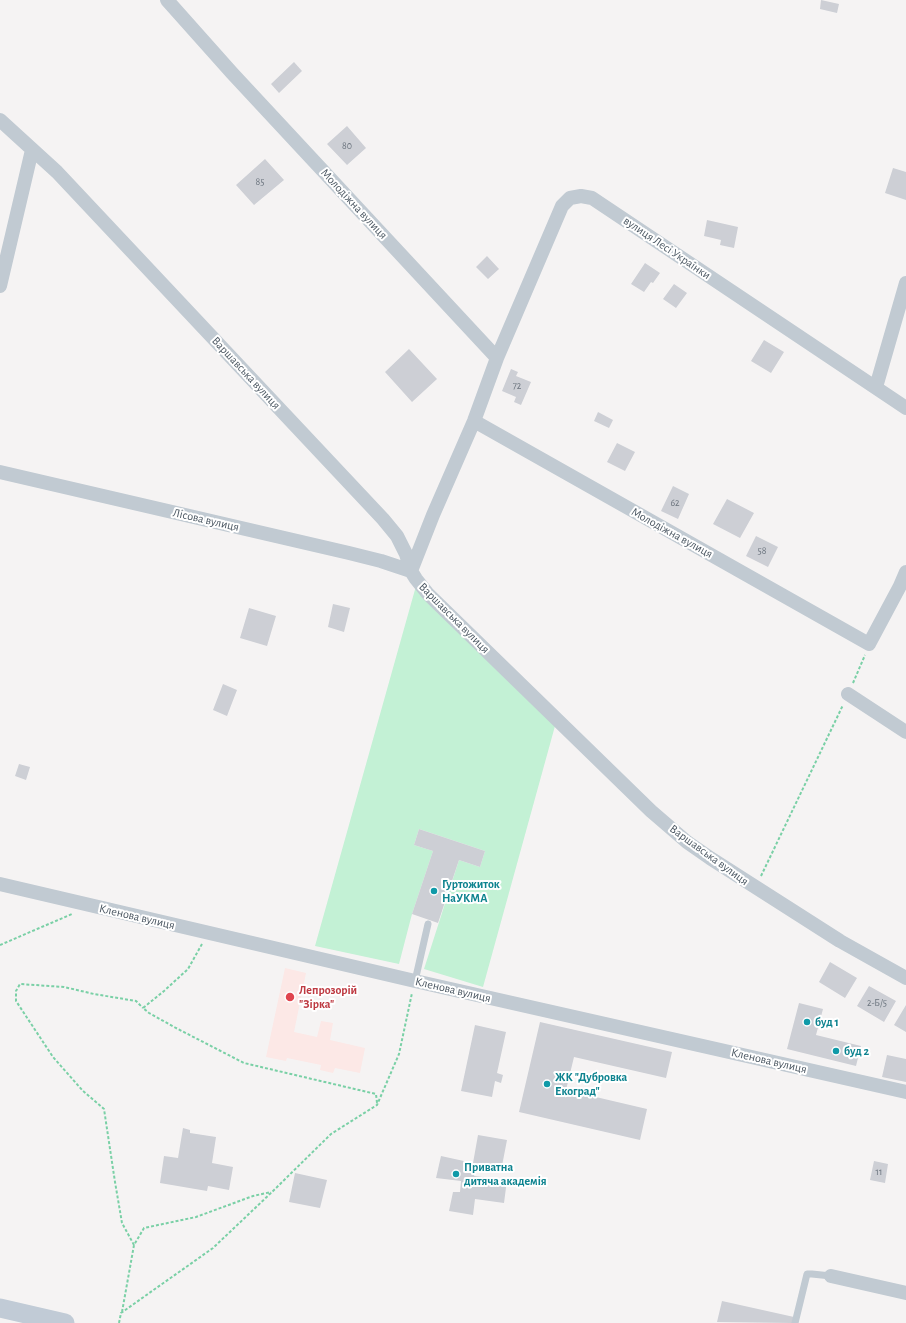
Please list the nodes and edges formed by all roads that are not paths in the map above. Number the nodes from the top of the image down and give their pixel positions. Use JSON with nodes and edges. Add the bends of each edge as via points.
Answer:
{"nodes":[{"id":1,"x":166,"y":0,"type":"edge"},
{"id":2,"x":0,"y":120,"type":"edge"},
{"id":3,"x":32,"y":150,"type":"junction"},
{"id":4,"x":906,"y":283,"type":"edge"},
{"id":5,"x":0,"y":286,"type":"edge"},
{"id":6,"x":497,"y":358,"type":"junction"},
{"id":7,"x":876,"y":387,"type":"junction"},
{"id":8,"x":906,"y":408,"type":"edge"},
{"id":9,"x":474,"y":421,"type":"junction"},
{"id":10,"x":0,"y":472,"type":"edge"},
{"id":11,"x":412,"y":571,"type":"junction"},
{"id":12,"x":906,"y":572,"type":"edge"},
{"id":13,"x":903,"y":587,"type":"edge"},
{"id":14,"x":848,"y":694,"type":"road end"},
{"id":15,"x":906,"y":732,"type":"edge"},
{"id":16,"x":0,"y":884,"type":"edge"},
{"id":17,"x":428,"y":924,"type":"dead end"},
{"id":18,"x":906,"y":978,"type":"edge"},
{"id":19,"x":415,"y":981,"type":"junction"},
{"id":20,"x":906,"y":1092,"type":"edge"},
{"id":21,"x":831,"y":1276,"type":"joint"},
{"id":22,"x":906,"y":1293,"type":"edge"},
{"id":23,"x":0,"y":1308,"type":"edge"},
{"id":24,"x":65,"y":1323,"type":"edge"},
{"id":25,"x":795,"y":1323,"type":"edge"}],
"edges":[{"from":1,"to":6,"type":"street","name":"Молодіжна вулиця"},
{"from":2,"to":3,"type":"street","name":"Варшавська вулиця"},
{"from":3,"to":5,"type":"street"},
{"from":3,"to":11,"type":"street","name":"Варшавська вулиця","via":[[57,172],[383,519],[397,536]]},
{"from":4,"to":7,"type":"street"},
{"from":6,"to":7,"type":"street","name":"вулиця Лесі Українки","via":[[562,206],[570,198],[581,196],[592,198]]},
{"from":6,"to":9,"type":"street"},
{"from":7,"to":8,"type":"street","name":"вулиця Лесі Українки"},
{"from":9,"to":11,"type":"street"},
{"from":9,"to":13,"type":"street","name":"Молодіжна вулиця","via":[[870,644]]},
{"from":10,"to":11,"type":"street","name":"Лісова вулиця","via":[[349,553]]},
{"from":11,"to":18,"type":"street","name":"Варшавська вулиця","via":[[434,600],[651,810],[688,842],[755,888],[840,941]]},
{"from":12,"to":13,"type":"street"},
{"from":14,"to":15,"type":"street"},
{"from":16,"to":19,"type":"street","name":"Кленова вулиця"},
{"from":17,"to":19,"type":"lane"},
{"from":19,"to":20,"type":"street","name":"Кленова вулиця"},
{"from":21,"to":22,"type":"street"},
{"from":21,"to":25,"type":"lane","via":[[807,1274]]},
{"from":23,"to":24,"type":"street"}]}
